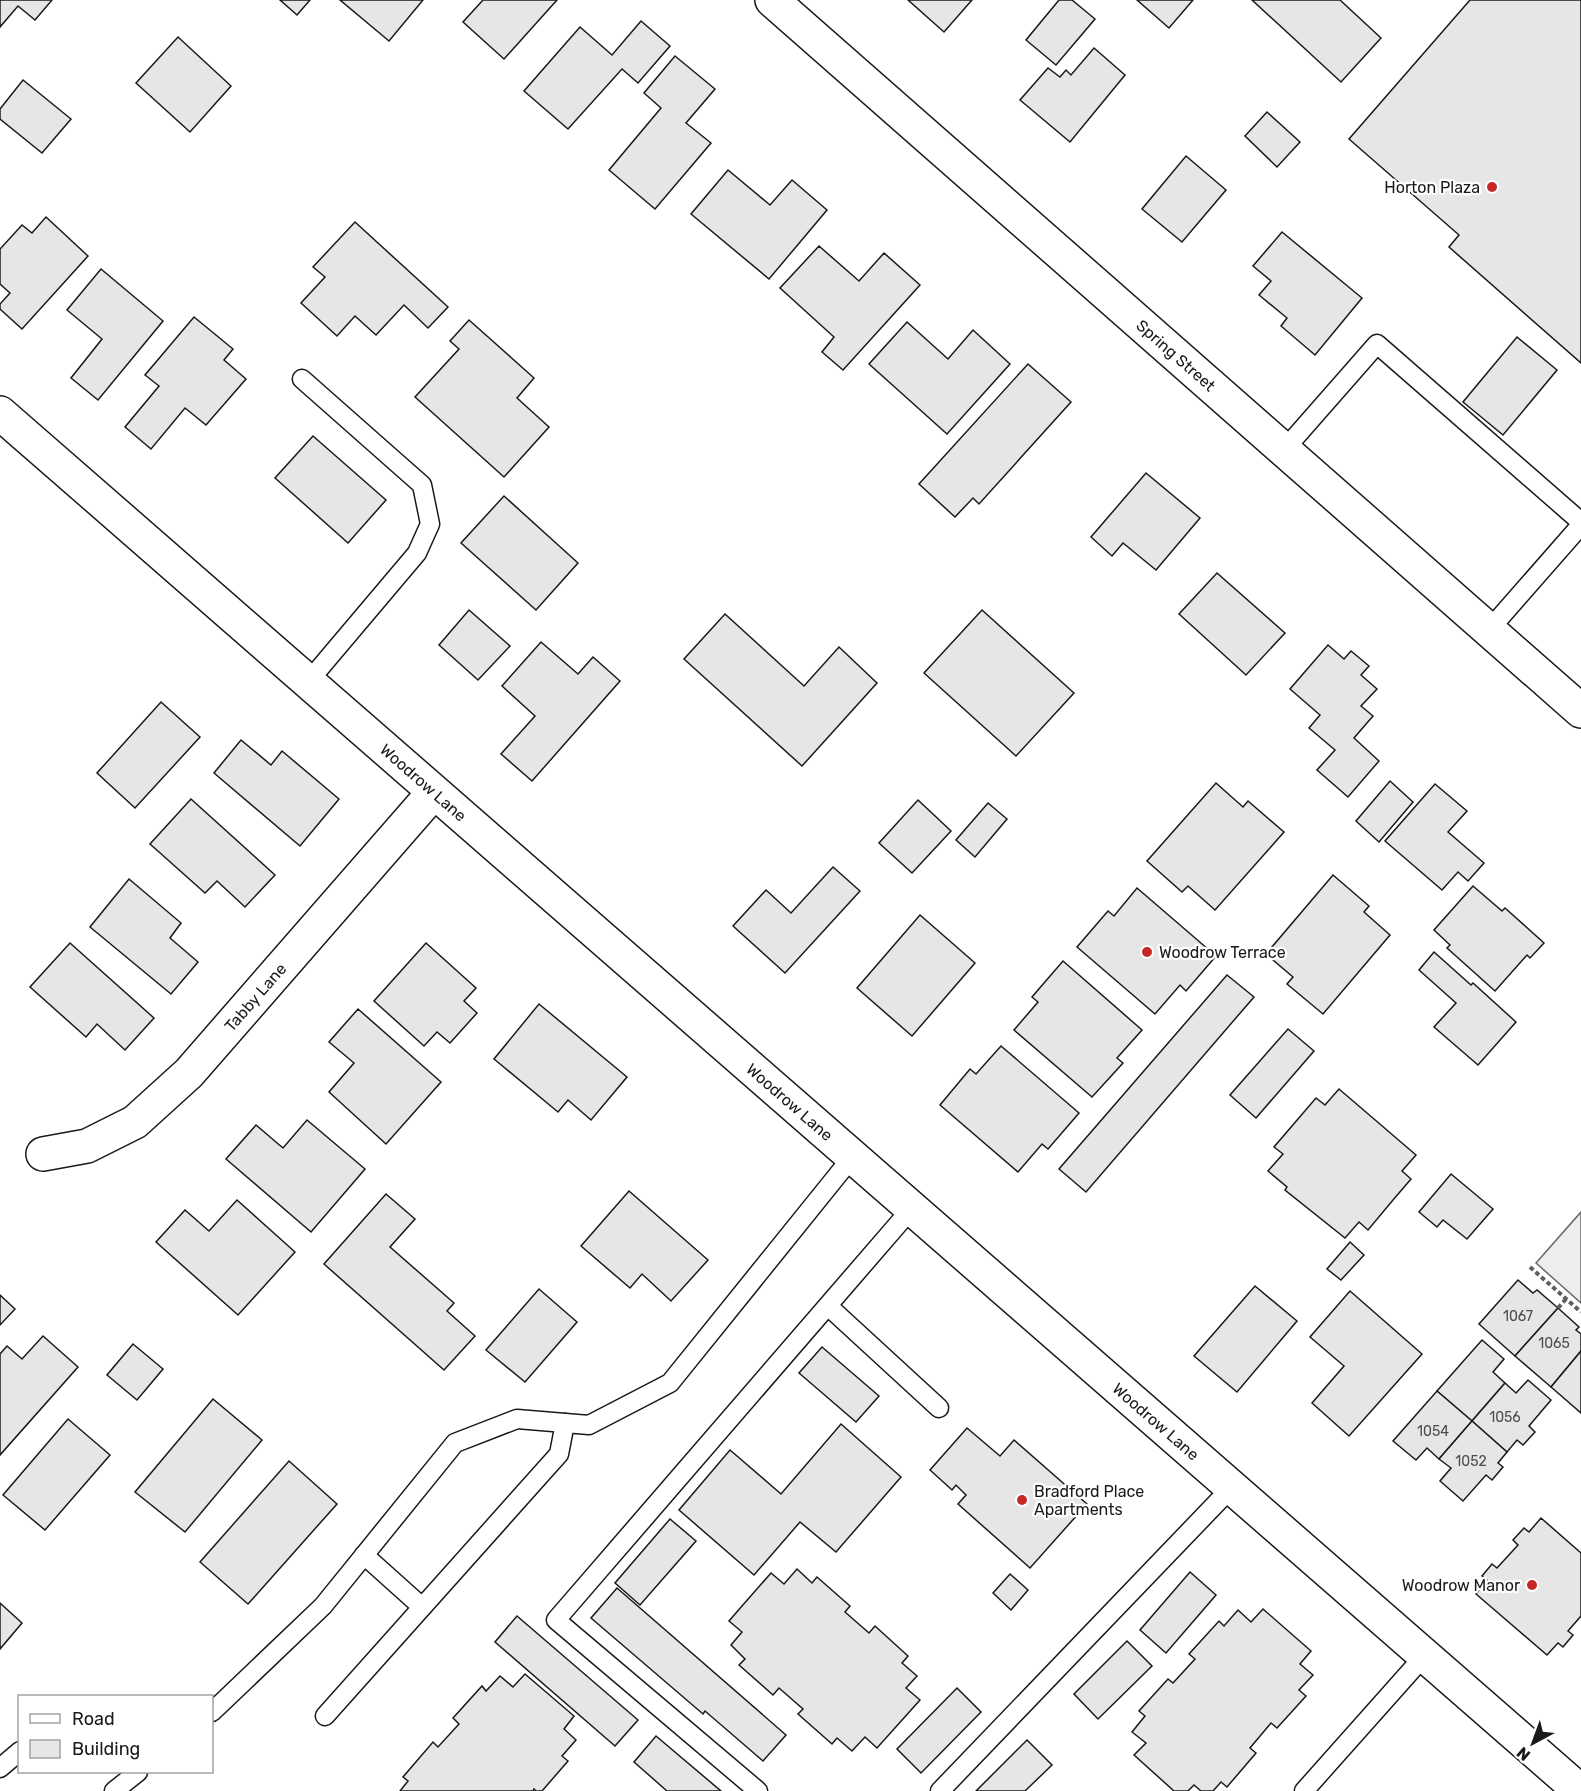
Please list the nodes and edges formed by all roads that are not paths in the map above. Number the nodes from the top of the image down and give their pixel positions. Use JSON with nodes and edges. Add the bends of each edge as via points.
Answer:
{"nodes":[{"id":1,"x":772,"y":0,"type":"edge"},
{"id":2,"x":302,"y":379,"type":"dead end"},
{"id":3,"x":0,"y":413,"type":"edge"},
{"id":4,"x":1284,"y":450,"type":"junction"},
{"id":5,"x":1581,"y":523,"type":"edge"},
{"id":6,"x":1489,"y":630,"type":"junction"},
{"id":7,"x":308,"y":682,"type":"junction"},
{"id":8,"x":1581,"y":711,"type":"edge"},
{"id":9,"x":434,"y":792,"type":"junction"},
{"id":10,"x":43,"y":1154,"type":"dead end"},
{"id":11,"x":853,"y":1156,"type":"junction"},
{"id":12,"x":912,"y":1208,"type":"junction"},
{"id":13,"x":828,"y":1306,"type":"junction"},
{"id":14,"x":939,"y":1408,"type":"dead end"},
{"id":15,"x":566,"y":1423,"type":"junction"},
{"id":16,"x":1232,"y":1487,"type":"junction"},
{"id":17,"x":364,"y":1555,"type":"junction"},
{"id":18,"x":422,"y":1607,"type":"junction"},
{"id":19,"x":1425,"y":1655,"type":"junction"},
{"id":20,"x":213,"y":1711,"type":"edge"},
{"id":21,"x":325,"y":1716,"type":"dead end"},
{"id":22,"x":18,"y":1753,"type":"edge"},
{"id":23,"x":0,"y":1768,"type":"edge"},
{"id":24,"x":137,"y":1773,"type":"edge"},
{"id":25,"x":114,"y":1791,"type":"edge"},
{"id":26,"x":758,"y":1791,"type":"edge"},
{"id":27,"x":940,"y":1791,"type":"edge"},
{"id":28,"x":1304,"y":1791,"type":"edge"},
{"id":29,"x":1580,"y":1791,"type":"edge"}],
"edges":[{"from":1,"to":4,"type":"street","name":"Spring Street"},
{"from":2,"to":7,"type":"lane","via":[[422,485],[430,524],[417,553]]},
{"from":3,"to":7,"type":"street","name":"Woodrow Lane"},
{"from":4,"to":5,"type":"lane","via":[[1377,344]]},
{"from":4,"to":6,"type":"street","name":"Spring Street"},
{"from":5,"to":6,"type":"lane"},
{"from":6,"to":8,"type":"street","name":"Spring Street"},
{"from":7,"to":9,"type":"street","name":"Woodrow Lane"},
{"from":9,"to":10,"type":"street","name":"Tabby Lane","via":[[189,1073],[135,1122],[87,1146]]},
{"from":9,"to":11,"type":"street","name":"Woodrow Lane"},
{"from":11,"to":12,"type":"street","name":"Woodrow Lane"},
{"from":11,"to":15,"type":"lane","via":[[670,1383],[589,1425]]},
{"from":12,"to":13,"type":"lane"},
{"from":12,"to":16,"type":"street","name":"Woodrow Lane"},
{"from":13,"to":14,"type":"lane"},
{"from":13,"to":26,"type":"lane","via":[[556,1620]]},
{"from":15,"to":17,"type":"lane","via":[[518,1419],[455,1443]]},
{"from":15,"to":18,"type":"lane","via":[[559,1454]]},
{"from":16,"to":19,"type":"street","name":"Woodrow Lane"},
{"from":16,"to":27,"type":"lane"},
{"from":17,"to":18,"type":"lane"},
{"from":17,"to":20,"type":"lane","via":[[322,1606]]},
{"from":18,"to":21,"type":"lane"},
{"from":19,"to":28,"type":"lane"},
{"from":19,"to":29,"type":"street","name":"Woodrow Lane"},
{"from":22,"to":23,"type":"lane"},
{"from":24,"to":25,"type":"lane"}]}
